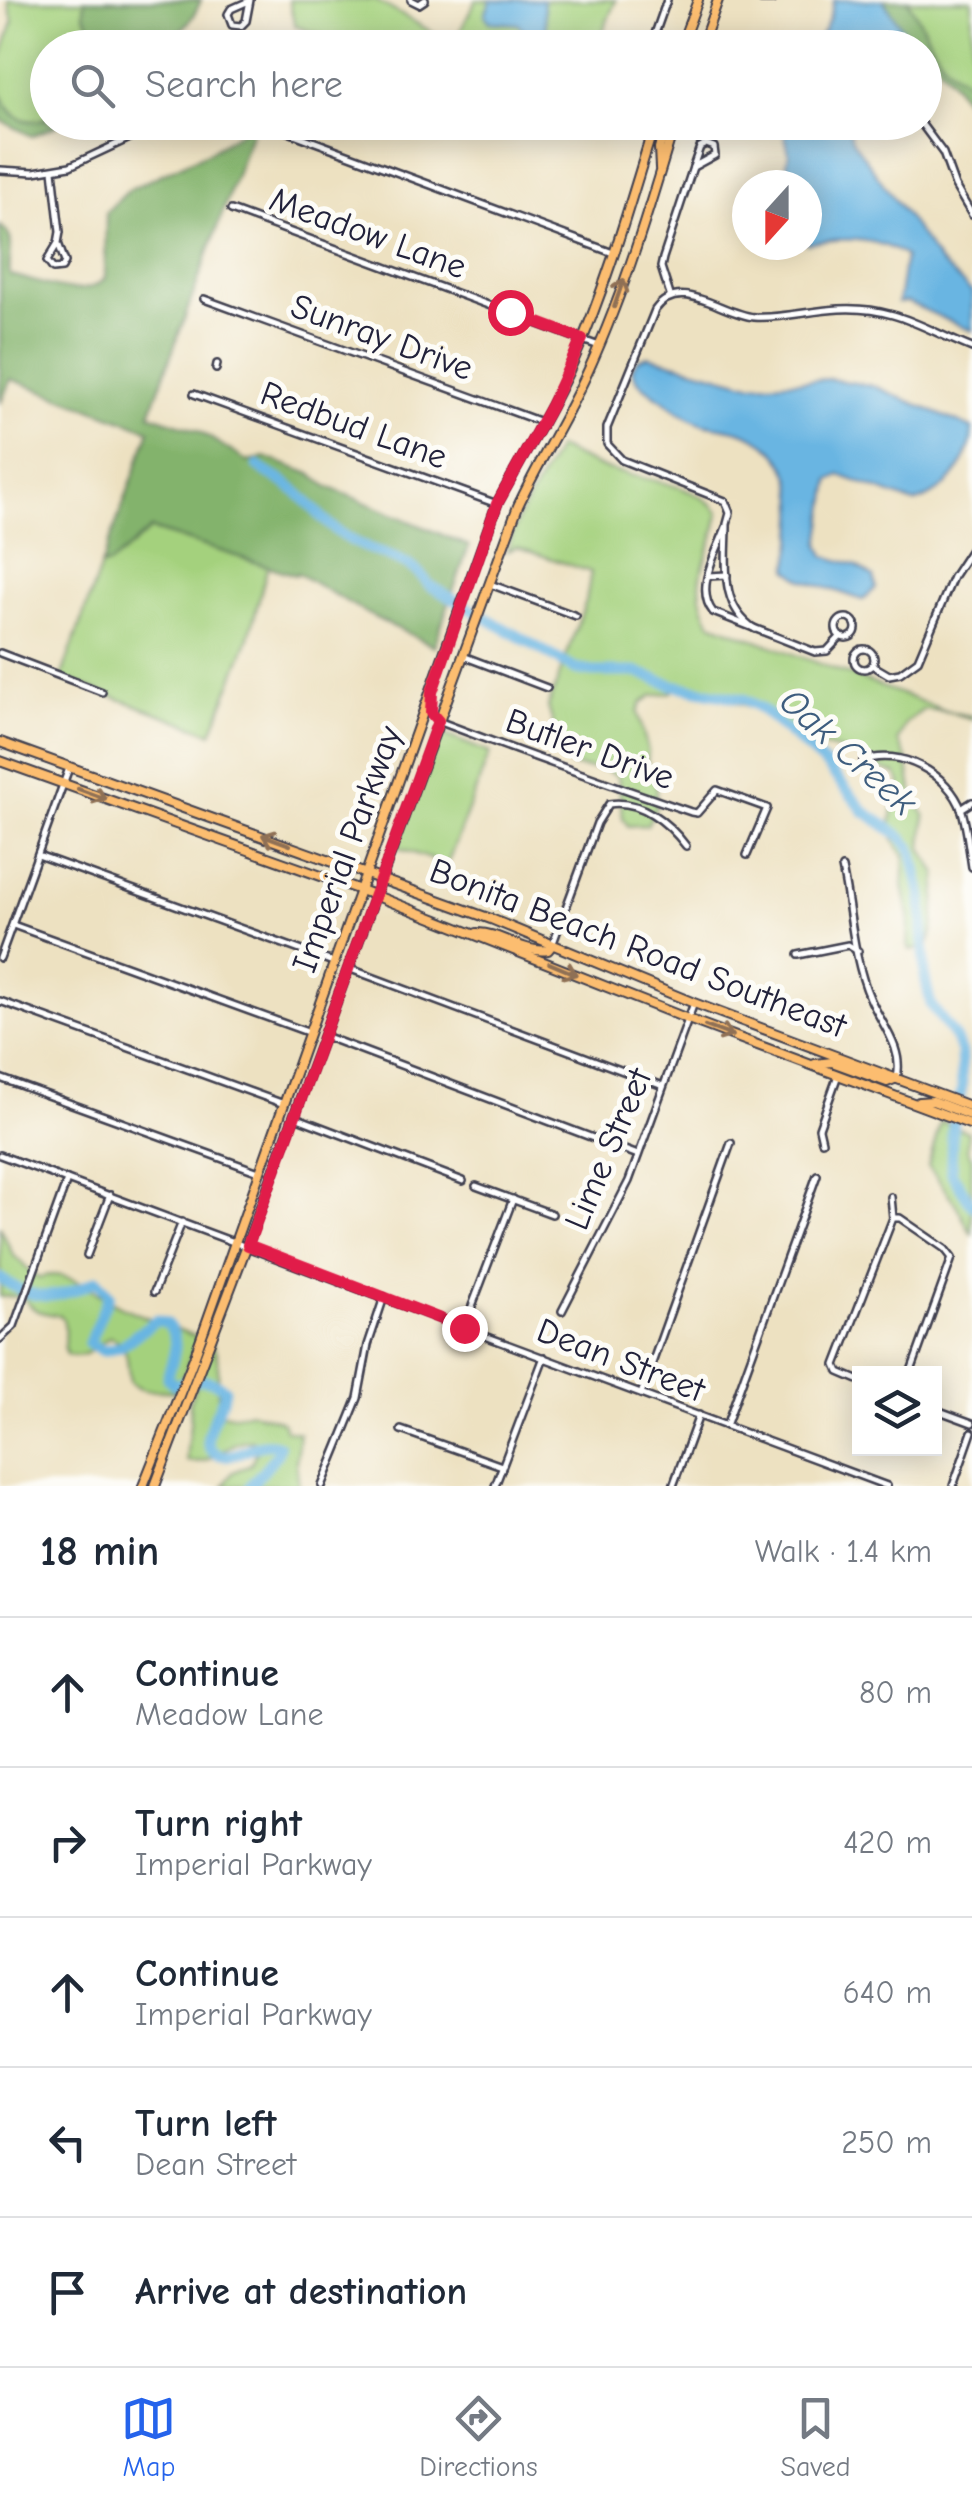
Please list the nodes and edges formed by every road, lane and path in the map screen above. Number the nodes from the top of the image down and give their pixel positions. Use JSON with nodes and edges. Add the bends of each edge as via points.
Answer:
{"nodes":[{"id":1,"x":411,"y":0,"type":"edge"},
{"id":2,"x":425,"y":0,"type":"edge"},
{"id":3,"x":667,"y":0,"type":"edge"},
{"id":4,"x":698,"y":0,"type":"edge"},
{"id":5,"x":718,"y":0,"type":"edge"},
{"id":6,"x":761,"y":0,"type":"edge"},
{"id":7,"x":772,"y":0,"type":"edge"},
{"id":8,"x":250,"y":1,"type":"edge"},
{"id":9,"x":656,"y":30,"type":"edge"},
{"id":10,"x":687,"y":30,"type":"edge"},
{"id":11,"x":707,"y":30,"type":"edge"},
{"id":12,"x":128,"y":140,"type":"edge"},
{"id":13,"x":310,"y":140,"type":"edge"},
{"id":14,"x":648,"y":140,"type":"edge"},
{"id":15,"x":661,"y":140,"type":"edge"},
{"id":16,"x":670,"y":140,"type":"edge"},
{"id":17,"x":933,"y":140,"type":"edge"},
{"id":18,"x":693,"y":167,"type":"junction"},
{"id":19,"x":0,"y":170,"type":"edge"},
{"id":20,"x":53,"y":170,"type":"junction"},
{"id":21,"x":660,"y":172,"type":"junction"},
{"id":22,"x":232,"y":210,"type":"dead end"},
{"id":23,"x":972,"y":215,"type":"edge"},
{"id":24,"x":58,"y":243,"type":"junction"},
{"id":25,"x":613,"y":252,"type":"junction"},
{"id":26,"x":670,"y":296,"type":"junction"},
{"id":27,"x":204,"y":299,"type":"dead end"},
{"id":28,"x":582,"y":339,"type":"junction"},
{"id":29,"x":600,"y":346,"type":"junction"},
{"id":30,"x":972,"y":348,"type":"edge"},
{"id":31,"x":194,"y":394,"type":"dead end"},
{"id":32,"x":542,"y":422,"type":"junction"},
{"id":33,"x":497,"y":504,"type":"junction"},
{"id":34,"x":728,"y":524,"type":"junction"},
{"id":35,"x":972,"y":548,"type":"edge"},
{"id":36,"x":728,"y":574,"type":"junction"},
{"id":37,"x":708,"y":576,"type":"junction"},
{"id":38,"x":490,"y":584,"type":"junction"},
{"id":39,"x":576,"y":616,"type":"dead end"},
{"id":40,"x":755,"y":629,"type":"junction"},
{"id":41,"x":841,"y":636,"type":"dead end"},
{"id":42,"x":0,"y":653,"type":"edge"},
{"id":43,"x":445,"y":655,"type":"junction"},
{"id":44,"x":463,"y":656,"type":"junction"},
{"id":45,"x":872,"y":665,"type":"dead end"},
{"id":46,"x":548,"y":688,"type":"dead end"},
{"id":47,"x":102,"y":692,"type":"dead end"},
{"id":48,"x":432,"y":692,"type":"junction"},
{"id":49,"x":438,"y":721,"type":"junction"},
{"id":50,"x":0,"y":742,"type":"edge"},
{"id":51,"x":0,"y":762,"type":"edge"},
{"id":52,"x":863,"y":762,"type":"dead end"},
{"id":53,"x":70,"y":766,"type":"junction"},
{"id":54,"x":64,"y":784,"type":"junction"},
{"id":55,"x":972,"y":802,"type":"edge"},
{"id":56,"x":961,"y":809,"type":"junction"},
{"id":57,"x":686,"y":846,"type":"dead end"},
{"id":58,"x":748,"y":855,"type":"dead end"},
{"id":59,"x":38,"y":856,"type":"junction"},
{"id":60,"x":972,"y":867,"type":"edge"},
{"id":61,"x":842,"y":868,"type":"dead end"},
{"id":62,"x":368,"y":874,"type":"junction"},
{"id":63,"x":380,"y":878,"type":"junction"},
{"id":64,"x":362,"y":890,"type":"junction"},
{"id":65,"x":374,"y":894,"type":"junction"},
{"id":66,"x":13,"y":925,"type":"junction"},
{"id":67,"x":473,"y":933,"type":"junction"},
{"id":68,"x":552,"y":945,"type":"junction"},
{"id":69,"x":858,"y":951,"type":"junction"},
{"id":70,"x":798,"y":955,"type":"dead end"},
{"id":71,"x":0,"y":958,"type":"edge"},
{"id":72,"x":336,"y":963,"type":"junction"},
{"id":73,"x":348,"y":968,"type":"junction"},
{"id":74,"x":0,"y":1001,"type":"edge"},
{"id":75,"x":694,"y":1003,"type":"junction"},
{"id":76,"x":688,"y":1019,"type":"junction"},
{"id":77,"x":310,"y":1032,"type":"junction"},
{"id":78,"x":324,"y":1036,"type":"junction"},
{"id":79,"x":810,"y":1064,"type":"junction"},
{"id":80,"x":838,"y":1075,"type":"junction"},
{"id":81,"x":0,"y":1078,"type":"edge"},
{"id":82,"x":897,"y":1078,"type":"junction"},
{"id":83,"x":664,"y":1086,"type":"junction"},
{"id":84,"x":284,"y":1104,"type":"junction"},
{"id":85,"x":946,"y":1106,"type":"junction"},
{"id":86,"x":295,"y":1116,"type":"junction"},
{"id":87,"x":971,"y":1117,"type":"edge"},
{"id":88,"x":822,"y":1141,"type":"dead end"},
{"id":89,"x":731,"y":1144,"type":"dead end"},
{"id":90,"x":0,"y":1155,"type":"edge"},
{"id":91,"x":638,"y":1155,"type":"junction"},
{"id":92,"x":260,"y":1172,"type":"junction"},
{"id":93,"x":817,"y":1175,"type":"dead end"},
{"id":94,"x":67,"y":1180,"type":"junction"},
{"id":95,"x":463,"y":1181,"type":"dead end"},
{"id":96,"x":476,"y":1186,"type":"dead end"},
{"id":97,"x":110,"y":1195,"type":"junction"},
{"id":98,"x":891,"y":1198,"type":"dead end"},
{"id":99,"x":512,"y":1199,"type":"junction"},
{"id":100,"x":552,"y":1214,"type":"dead end"},
{"id":101,"x":893,"y":1218,"type":"junction"},
{"id":102,"x":182,"y":1222,"type":"junction"},
{"id":103,"x":234,"y":1240,"type":"junction"},
{"id":104,"x":248,"y":1245,"type":"junction"},
{"id":105,"x":87,"y":1255,"type":"dead end"},
{"id":106,"x":154,"y":1292,"type":"dead end"},
{"id":107,"x":384,"y":1298,"type":"junction"},
{"id":108,"x":562,"y":1311,"type":"dead end"},
{"id":109,"x":464,"y":1328,"type":"junction"},
{"id":110,"x":0,"y":1339,"type":"edge"},
{"id":111,"x":199,"y":1357,"type":"junction"},
{"id":112,"x":544,"y":1357,"type":"junction"},
{"id":113,"x":913,"y":1366,"type":"edge"},
{"id":114,"x":852,"y":1378,"type":"edge"},
{"id":115,"x":641,"y":1394,"type":"junction"},
{"id":116,"x":942,"y":1412,"type":"edge"},
{"id":117,"x":177,"y":1415,"type":"junction"},
{"id":118,"x":699,"y":1416,"type":"junction"},
{"id":119,"x":972,"y":1423,"type":"edge"},
{"id":120,"x":726,"y":1426,"type":"junction"},
{"id":121,"x":402,"y":1430,"type":"dead end"},
{"id":122,"x":972,"y":1432,"type":"edge"},
{"id":123,"x":502,"y":1466,"type":"junction"},
{"id":124,"x":143,"y":1486,"type":"edge"},
{"id":125,"x":155,"y":1486,"type":"edge"},
{"id":126,"x":322,"y":1486,"type":"edge"},
{"id":127,"x":495,"y":1486,"type":"edge"},
{"id":128,"x":672,"y":1486,"type":"edge"},
{"id":129,"x":887,"y":1486,"type":"edge"},
{"id":130,"x":952,"y":1486,"type":"edge"}],
"edges":[{"from":1,"to":2,"type":"street"},
{"from":3,"to":9,"type":"street"},
{"from":4,"to":10,"type":"main road"},
{"from":5,"to":11,"type":"main road"},
{"from":6,"to":7,"type":"street"},
{"from":8,"to":8,"type":"street","via":[[231,9],[232,24],[246,21]]},
{"from":12,"to":20,"type":"street"},
{"from":13,"to":25,"type":"street"},
{"from":14,"to":25,"type":"main road","name":"Imperial Parkway"},
{"from":15,"to":21,"type":"main road"},
{"from":16,"to":21,"type":"main road","name":"Imperial Parkway"},
{"from":17,"to":23,"type":"street"},
{"from":18,"to":18,"type":"street","via":[[713,158],[712,145],[701,146]]},
{"from":18,"to":26,"type":"street","via":[[661,266]]},
{"from":19,"to":20,"type":"street"},
{"from":20,"to":24,"type":"street"},
{"from":29,"to":21,"type":"main road","name":"Imperial Parkway","one_way":true},
{"from":22,"to":28,"type":"street","name":"Meadow Lane"},
{"from":24,"to":24,"type":"street","via":[[47,262],[53,269],[66,262]]},
{"from":25,"to":28,"type":"main road","name":"Imperial Parkway"},
{"from":26,"to":30,"type":"street","via":[[753,317],[845,308],[885,313]]},
{"from":26,"to":34,"type":"street","via":[[655,310],[607,444],[622,460],[722,498],[730,508]]},
{"from":27,"to":32,"type":"street","name":"Sunray Drive"},
{"from":28,"to":29,"type":"street","name":"Meadow Lane"},
{"from":28,"to":32,"type":"main road","name":"Imperial Parkway"},
{"from":29,"to":38,"type":"main road","name":"Imperial Parkway","via":[[518,506]]},
{"from":31,"to":33,"type":"street","name":"Redbud Lane"},
{"from":32,"to":33,"type":"main road","name":"Imperial Parkway"},
{"from":33,"to":43,"type":"main road","name":"Imperial Parkway"},
{"from":34,"to":36,"type":"street"},
{"from":34,"to":37,"type":"street"},
{"from":35,"to":45,"type":"street","via":[[918,660],[888,676]]},
{"from":36,"to":37,"type":"street"},
{"from":36,"to":40,"type":"street","via":[[732,606]]},
{"from":37,"to":40,"type":"street","via":[[704,595],[710,608]]},
{"from":38,"to":39,"type":"street"},
{"from":38,"to":44,"type":"main road","name":"Imperial Parkway"},
{"from":40,"to":41,"type":"street","via":[[820,653]]},
{"from":42,"to":47,"type":"street"},
{"from":43,"to":44,"type":"main road"},
{"from":43,"to":48,"type":"main road","name":"Imperial Parkway"},
{"from":44,"to":46,"type":"street"},
{"from":44,"to":49,"type":"main road","name":"Imperial Parkway"},
{"from":48,"to":49,"type":"main road","via":[[431,713]]},
{"from":48,"to":62,"type":"main road","name":"Imperial Parkway"},
{"from":49,"to":58,"type":"street","name":"Butler Drive","via":[[691,812],[717,790],[767,808]]},
{"from":49,"to":63,"type":"main road","name":"Imperial Parkway"},
{"from":50,"to":53,"type":"main road","name":"Bonita Beach Road Southeast"},
{"from":51,"to":54,"type":"main road","name":"Bonita Beach Road Southeast"},
{"from":52,"to":56,"type":"street","via":[[880,754],[912,762],[946,786]]},
{"from":53,"to":54,"type":"street"},
{"from":62,"to":53,"type":"main road","name":"Bonita Beach Road Southeast","one_way":true},
{"from":54,"to":59,"type":"street"},
{"from":54,"to":64,"type":"main road","name":"Bonita Beach Road Southeast","one_way":true},
{"from":55,"to":56,"type":"street"},
{"from":56,"to":60,"type":"street"},
{"from":57,"to":68,"type":"street","via":[[648,812],[609,804]]},
{"from":59,"to":66,"type":"street"},
{"from":59,"to":72,"type":"street"},
{"from":61,"to":69,"type":"street"},
{"from":62,"to":63,"type":"main road","name":"Bonita Beach Road Southeast"},
{"from":62,"to":64,"type":"main road","name":"Imperial Parkway"},
{"from":63,"to":65,"type":"main road","name":"Imperial Parkway"},
{"from":63,"to":68,"type":"main road","name":"Bonita Beach Road Southeast"},
{"from":64,"to":65,"type":"main road","name":"Bonita Beach Road Southeast"},
{"from":64,"to":72,"type":"main road","name":"Imperial Parkway"},
{"from":65,"to":67,"type":"main road","name":"Bonita Beach Road Southeast"},
{"from":65,"to":73,"type":"main road","name":"Imperial Parkway"},
{"from":66,"to":71,"type":"street"},
{"from":66,"to":77,"type":"street"},
{"from":67,"to":68,"type":"main road","via":[[535,951]]},
{"from":67,"to":76,"type":"main road","name":"Bonita Beach Road Southeast","one_way":true},
{"from":68,"to":75,"type":"main road","name":"Bonita Beach Road Southeast"},
{"from":69,"to":70,"type":"street","via":[[848,945]]},
{"from":69,"to":82,"type":"street","via":[[869,997],[896,1049]]},
{"from":72,"to":77,"type":"main road","name":"Imperial Parkway"},
{"from":73,"to":78,"type":"main road","name":"Imperial Parkway"},
{"from":73,"to":83,"type":"street"},
{"from":74,"to":84,"type":"street"},
{"from":75,"to":76,"type":"street","name":"Lime Street"},
{"from":75,"to":82,"type":"main road","name":"Bonita Beach Road Southeast"},
{"from":76,"to":79,"type":"main road","name":"Bonita Beach Road Southeast","one_way":true},
{"from":76,"to":83,"type":"street","name":"Lime Street"},
{"from":77,"to":84,"type":"main road","name":"Imperial Parkway"},
{"from":78,"to":86,"type":"main road","name":"Imperial Parkway"},
{"from":78,"to":91,"type":"street"},
{"from":79,"to":80,"type":"main road","name":"Bonita Beach Road Southeast"},
{"from":79,"to":82,"type":"main road","via":[[832,1062],[879,1080]]},
{"from":80,"to":85,"type":"main road","name":"Bonita Beach Road Southeast","via":[[913,1102]]},
{"from":80,"to":88,"type":"street","via":[[819,1128]]},
{"from":81,"to":92,"type":"street"},
{"from":82,"to":85,"type":"main road","name":"Bonita Beach Road Southeast"},
{"from":83,"to":91,"type":"street","name":"Lime Street"},
{"from":84,"to":92,"type":"main road","name":"Imperial Parkway"},
{"from":85,"to":87,"type":"main road","name":"Bonita Beach Road Southeast"},
{"from":85,"to":87,"type":"main road","name":"Bonita Beach Road Southeast"},
{"from":86,"to":95,"type":"street"},
{"from":86,"to":104,"type":"main road","name":"Imperial Parkway"},
{"from":89,"to":115,"type":"street"},
{"from":90,"to":94,"type":"street","name":"Dean Street"},
{"from":91,"to":108,"type":"street","name":"Lime Street"},
{"from":92,"to":103,"type":"main road","name":"Imperial Parkway"},
{"from":93,"to":120,"type":"street"},
{"from":94,"to":97,"type":"street","name":"Dean Street"},
{"from":94,"to":110,"type":"street","via":[[22,1307]]},
{"from":96,"to":99,"type":"street"},
{"from":97,"to":102,"type":"street","name":"Dean Street"},
{"from":97,"to":105,"type":"street"},
{"from":98,"to":101,"type":"street"},
{"from":99,"to":100,"type":"street"},
{"from":99,"to":109,"type":"street"},
{"from":101,"to":113,"type":"street","via":[[952,1258]]},
{"from":101,"to":114,"type":"street","via":[[836,1365]]},
{"from":102,"to":103,"type":"street","name":"Dean Street"},
{"from":102,"to":106,"type":"street"},
{"from":103,"to":104,"type":"street","name":"Dean Street"},
{"from":103,"to":111,"type":"main road","name":"Imperial Parkway"},
{"from":104,"to":107,"type":"street","name":"Dean Street"},
{"from":104,"to":111,"type":"main road","name":"Imperial Parkway"},
{"from":107,"to":109,"type":"street","name":"Dean Street"},
{"from":107,"to":126,"type":"street","via":[[358,1398]]},
{"from":109,"to":112,"type":"street","name":"Dean Street"},
{"from":111,"to":117,"type":"main road","name":"Imperial Parkway"},
{"from":112,"to":115,"type":"street","name":"Dean Street"},
{"from":112,"to":123,"type":"street"},
{"from":115,"to":118,"type":"street","name":"Dean Street"},
{"from":116,"to":119,"type":"street"},
{"from":117,"to":124,"type":"main road","name":"Imperial Parkway"},
{"from":117,"to":125,"type":"main road","name":"Imperial Parkway"},
{"from":118,"to":120,"type":"street","name":"Dean Street"},
{"from":118,"to":128,"type":"street"},
{"from":120,"to":129,"type":"street","name":"Dean Street"},
{"from":121,"to":123,"type":"street"},
{"from":122,"to":130,"type":"street"},
{"from":123,"to":127,"type":"street"}]}
